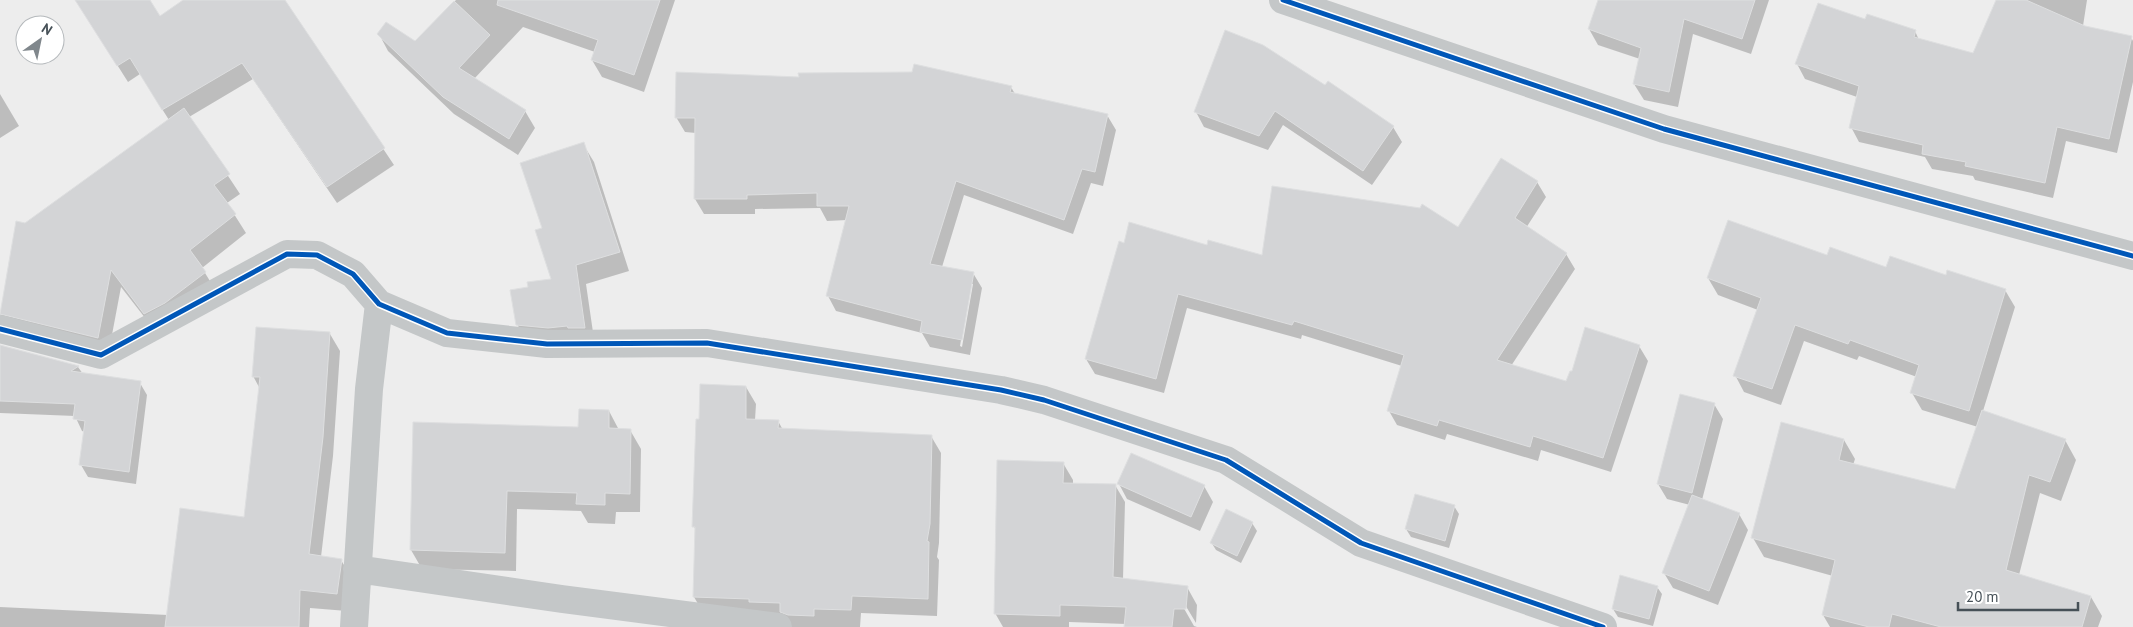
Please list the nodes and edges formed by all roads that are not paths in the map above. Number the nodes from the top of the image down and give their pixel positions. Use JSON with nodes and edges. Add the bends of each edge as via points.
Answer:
{"nodes":[{"id":1,"x":1283,"y":0,"type":"edge"},
{"id":2,"x":2133,"y":256,"type":"edge"},
{"id":3,"x":379,"y":304,"type":"junction"},
{"id":4,"x":0,"y":329,"type":"edge"},
{"id":5,"x":358,"y":569,"type":"junction"},
{"id":6,"x":354,"y":627,"type":"edge"},
{"id":7,"x":778,"y":627,"type":"edge"},
{"id":8,"x":1603,"y":627,"type":"edge"}],
"edges":[{"from":1,"to":2,"type":"street","via":[[1664,130]]},
{"from":3,"to":4,"type":"street","via":[[353,274],[317,255],[287,254],[101,355]]},
{"from":3,"to":5,"type":"street","via":[[369,390]]},
{"from":3,"to":8,"type":"street","via":[[447,333],[548,344],[707,343],[1001,390],[1044,400],[1226,460],[1361,544]]},
{"from":5,"to":6,"type":"street"},
{"from":5,"to":7,"type":"street"}]}
